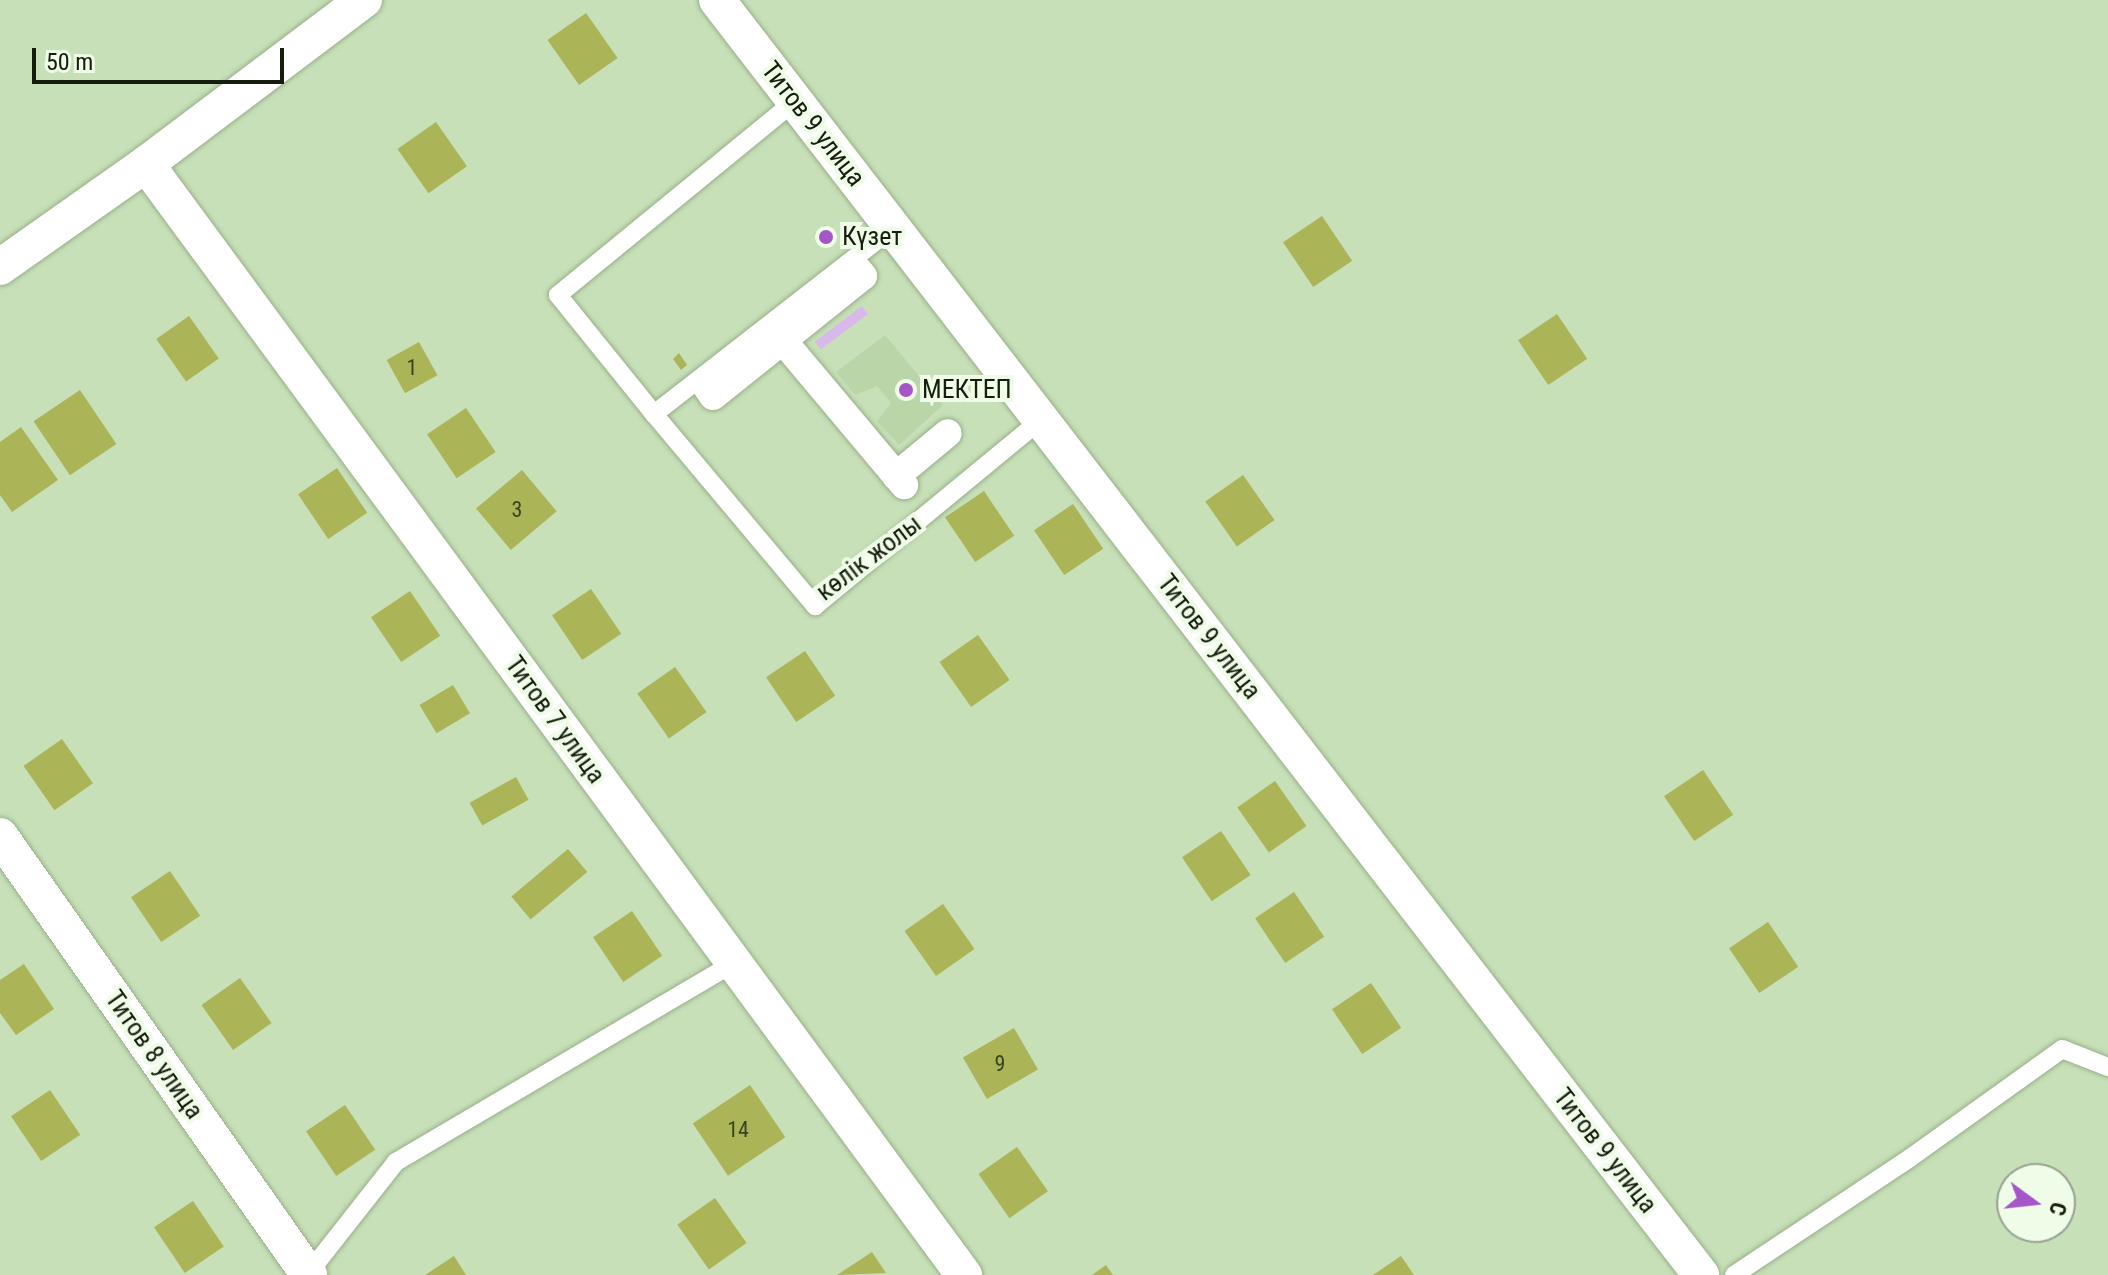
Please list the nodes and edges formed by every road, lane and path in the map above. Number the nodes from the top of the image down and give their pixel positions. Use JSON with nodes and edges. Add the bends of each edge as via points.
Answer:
{"nodes":[{"id":1,"x":364,"y":0,"type":"edge"},
{"id":2,"x":717,"y":0,"type":"edge"},
{"id":3,"x":795,"y":101,"type":"junction"},
{"id":4,"x":146,"y":164,"type":"junction"},
{"id":5,"x":893,"y":228,"type":"junction"},
{"id":6,"x":0,"y":267,"type":"edge"},
{"id":7,"x":858,"y":270,"type":"dead end"},
{"id":8,"x":784,"y":342,"type":"junction"},
{"id":9,"x":706,"y":386,"type":"dead end"},
{"id":10,"x":654,"y":414,"type":"junction"},
{"id":11,"x":1041,"y":420,"type":"junction"},
{"id":12,"x":948,"y":433,"type":"dead end"},
{"id":13,"x":0,"y":836,"type":"edge"},
{"id":14,"x":734,"y":963,"type":"junction"},
{"id":15,"x":2108,"y":1067,"type":"edge"},
{"id":16,"x":308,"y":1275,"type":"edge"},
{"id":17,"x":964,"y":1275,"type":"edge"},
{"id":18,"x":1701,"y":1275,"type":"edge"},
{"id":19,"x":1734,"y":1275,"type":"edge"}],
"edges":[{"from":1,"to":4,"type":"street"},
{"from":2,"to":3,"type":"street","name":"Титов 9 улица"},
{"from":3,"to":5,"type":"street","name":"Титов 9 улица"},
{"from":3,"to":10,"type":"lane","name":"көлік жолы","via":[[558,295]]},
{"from":4,"to":6,"type":"street"},
{"from":4,"to":14,"type":"street","name":"Титов 7 улица"},
{"from":5,"to":10,"type":"lane"},
{"from":5,"to":11,"type":"street","name":"Титов 9 улица"},
{"from":7,"to":8,"type":"street","via":[[863,276]]},
{"from":8,"to":9,"type":"street","via":[[713,396]]},
{"from":8,"to":12,"type":"street","via":[[900,480]]},
{"from":10,"to":11,"type":"lane","name":"көлік жолы","via":[[815,606]]},
{"from":11,"to":18,"type":"street","name":"Титов 9 улица"},
{"from":13,"to":16,"type":"street","name":"Титов 8 улица"},
{"from":14,"to":16,"type":"lane","via":[[396,1162]]},
{"from":14,"to":17,"type":"street","name":"Титов 7 улица"},
{"from":15,"to":19,"type":"lane","via":[[2062,1049]]}]}
